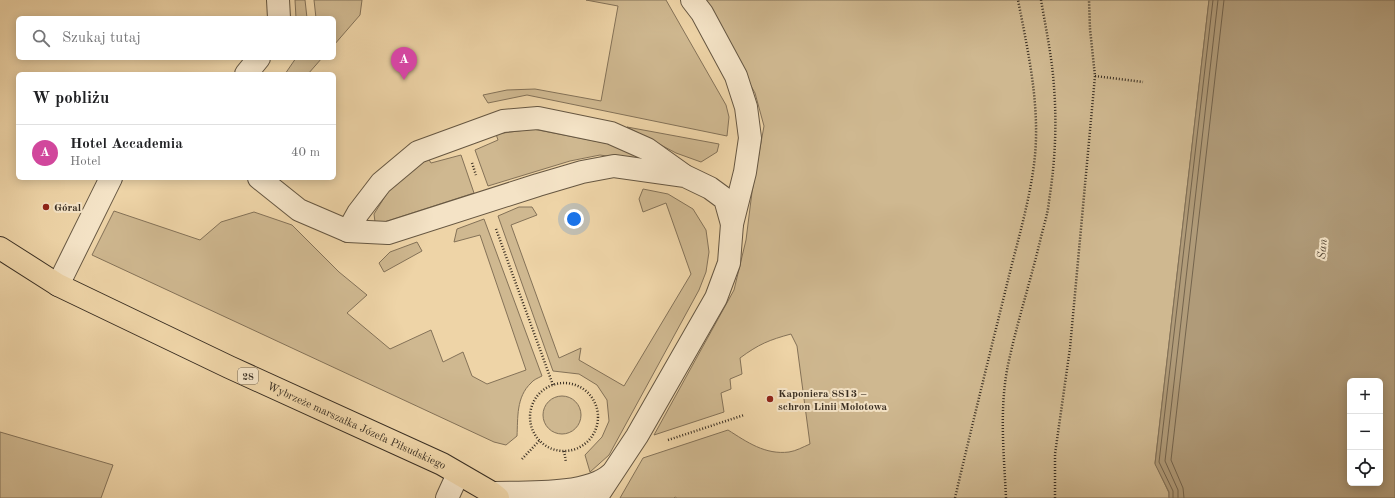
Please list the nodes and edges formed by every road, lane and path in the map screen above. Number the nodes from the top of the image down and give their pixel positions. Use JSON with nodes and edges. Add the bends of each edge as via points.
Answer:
{"nodes":[{"id":1,"x":278,"y":0,"type":"edge"},
{"id":2,"x":692,"y":0,"type":"edge"},
{"id":3,"x":1018,"y":0,"type":"edge"},
{"id":4,"x":1041,"y":0,"type":"edge"},
{"id":5,"x":1089,"y":0,"type":"edge"},
{"id":6,"x":279,"y":16,"type":"edge"},
{"id":7,"x":257,"y":60,"type":"edge"},
{"id":8,"x":248,"y":72,"type":"edge"},
{"id":9,"x":1095,"y":76,"type":"junction"},
{"id":10,"x":1143,"y":82,"type":"dead end"},
{"id":11,"x":461,"y":136,"type":"junction"},
{"id":12,"x":684,"y":176,"type":"junction"},
{"id":13,"x":110,"y":180,"type":"edge"},
{"id":14,"x":262,"y":180,"type":"edge"},
{"id":15,"x":486,"y":201,"type":"junction"},
{"id":16,"x":732,"y":224,"type":"junction"},
{"id":17,"x":348,"y":231,"type":"junction"},
{"id":18,"x":0,"y":248,"type":"edge"},
{"id":19,"x":58,"y":285,"type":"junction"},
{"id":20,"x":553,"y":385,"type":"junction"},
{"id":21,"x":744,"y":415,"type":"dead end"},
{"id":22,"x":637,"y":436,"type":"junction"},
{"id":23,"x":539,"y":441,"type":"junction"},
{"id":24,"x":522,"y":459,"type":"dead end"},
{"id":25,"x":614,"y":470,"type":"junction"},
{"id":26,"x":458,"y":474,"type":"junction"},
{"id":27,"x":495,"y":495,"type":"edge"},
{"id":28,"x":447,"y":498,"type":"edge"},
{"id":29,"x":596,"y":498,"type":"edge"},
{"id":30,"x":955,"y":498,"type":"edge"},
{"id":31,"x":1006,"y":498,"type":"edge"},
{"id":32,"x":1055,"y":498,"type":"edge"}],
"edges":[{"from":1,"to":6,"type":"lane"},
{"from":2,"to":16,"type":"lane","via":[[736,76],[746,107],[750,138],[745,172]]},
{"from":3,"to":30,"type":"path","via":[[1033,80],[1036,114],[1034,170]]},
{"from":4,"to":31,"type":"path","via":[[1054,86],[1056,121],[1053,164],[1049,202],[1008,366],[1003,421]]},
{"from":5,"to":9,"type":"path"},
{"from":7,"to":8,"type":"lane"},
{"from":9,"to":10,"type":"path"},
{"from":9,"to":32,"type":"path","via":[[1070,348],[1056,454]]},
{"from":11,"to":12,"type":"lane","via":[[503,121],[538,118],[611,133],[647,149]]},
{"from":11,"to":15,"type":"path"},
{"from":11,"to":17,"type":"lane","via":[[418,152],[381,183]]},
{"from":12,"to":15,"type":"lane","via":[[614,166],[582,172]]},
{"from":12,"to":16,"type":"lane","via":[[710,188],[725,199]]},
{"from":13,"to":19,"type":"lane"},
{"from":14,"to":17,"type":"lane","via":[[299,210]]},
{"from":15,"to":17,"type":"lane","via":[[388,233]]},
{"from":15,"to":20,"type":"path"},
{"from":16,"to":22,"type":"lane","via":[[728,263],[716,298]]},
{"from":18,"to":19,"type":"main road","name":"Wybrzeże marszałka Józefa Piłsudskiego","number":"28"},
{"from":19,"to":26,"type":"main road","name":"Wybrzeże marszałka Józefa Piłsudskiego","number":"28","via":[[229,367],[442,464]]},
{"from":20,"to":23,"type":"path","via":[[542,391],[535,399],[531,410],[530,420]]},
{"from":20,"to":23,"type":"path","via":[[563,383],[584,390],[597,408],[598,419],[589,440],[580,447],[559,451]]},
{"from":21,"to":22,"type":"path","via":[[652,445]]},
{"from":22,"to":25,"type":"lane"},
{"from":23,"to":24,"type":"path"},
{"from":25,"to":27,"type":"lane","via":[[594,484],[572,489]]},
{"from":25,"to":29,"type":"lane"},
{"from":26,"to":27,"type":"main road","name":"Wybrzeże marszałka Józefa Piłsudskiego","number":"28"},
{"from":26,"to":28,"type":"lane"}]}
